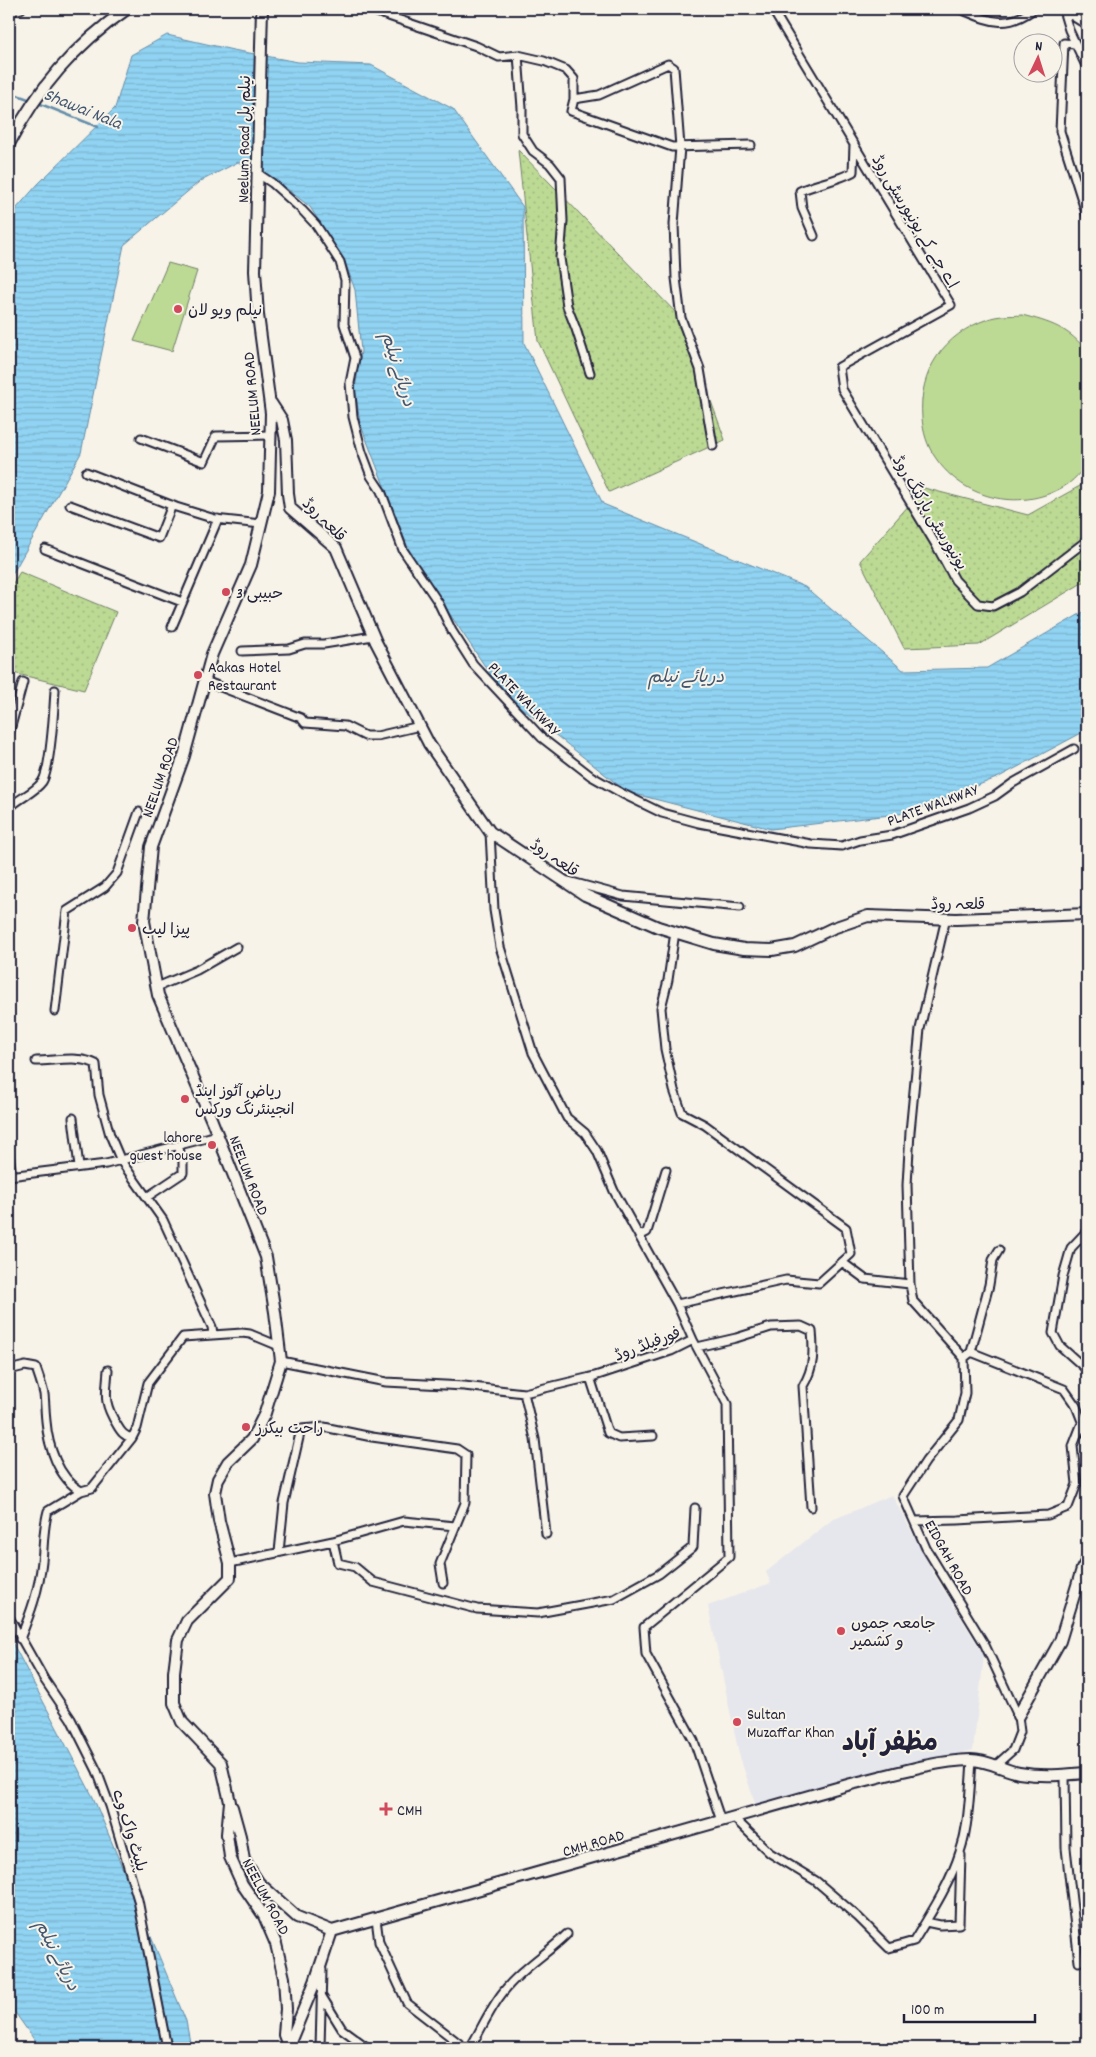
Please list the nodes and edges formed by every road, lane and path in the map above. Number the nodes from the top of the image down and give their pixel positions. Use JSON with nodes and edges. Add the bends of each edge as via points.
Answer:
{"nodes":[{"id":1,"x":20,"y":9,"type":"edge"},
{"id":2,"x":127,"y":9,"type":"edge"},
{"id":3,"x":262,"y":9,"type":"edge"},
{"id":4,"x":368,"y":9,"type":"edge"},
{"id":5,"x":772,"y":9,"type":"edge"},
{"id":6,"x":960,"y":9,"type":"edge"},
{"id":7,"x":1034,"y":9,"type":"edge"},
{"id":8,"x":1062,"y":9,"type":"edge"},
{"id":9,"x":9,"y":12,"type":"edge"},
{"id":10,"x":1087,"y":25,"type":"edge"},
{"id":11,"x":1074,"y":44,"type":"junction"},
{"id":12,"x":518,"y":55,"type":"junction"},
{"id":13,"x":1087,"y":68,"type":"edge"},
{"id":14,"x":574,"y":99,"type":"junction"},
{"id":15,"x":11,"y":138,"type":"edge"},
{"id":16,"x":854,"y":144,"type":"junction"},
{"id":17,"x":751,"y":145,"type":"dead end"},
{"id":18,"x":680,"y":147,"type":"junction"},
{"id":19,"x":257,"y":173,"type":"junction"},
{"id":20,"x":1087,"y":216,"type":"edge"},
{"id":21,"x":814,"y":236,"type":"dead end"},
{"id":22,"x":255,"y":271,"type":"joint"},
{"id":23,"x":839,"y":367,"type":"joint"},
{"id":24,"x":590,"y":373,"type":"dead end"},
{"id":25,"x":269,"y":400,"type":"junction"},
{"id":26,"x":270,"y":435,"type":"junction"},
{"id":27,"x":141,"y":438,"type":"dead end"},
{"id":28,"x":713,"y":446,"type":"dead end"},
{"id":29,"x":86,"y":472,"type":"dead end"},
{"id":30,"x":70,"y":505,"type":"dead end"},
{"id":31,"x":172,"y":505,"type":"junction"},
{"id":32,"x":218,"y":519,"type":"junction"},
{"id":33,"x":261,"y":524,"type":"junction"},
{"id":34,"x":1086,"y":541,"type":"dead end"},
{"id":35,"x":45,"y":549,"type":"dead end"},
{"id":36,"x":182,"y":602,"type":"junction"},
{"id":37,"x":172,"y":627,"type":"dead end"},
{"id":38,"x":374,"y":636,"type":"junction"},
{"id":39,"x":242,"y":651,"type":"dead end"},
{"id":40,"x":205,"y":681,"type":"junction"},
{"id":41,"x":23,"y":682,"type":"dead end"},
{"id":42,"x":55,"y":690,"type":"dead end"},
{"id":43,"x":420,"y":726,"type":"junction"},
{"id":44,"x":9,"y":734,"type":"edge"},
{"id":45,"x":1074,"y":749,"type":"dead end"},
{"id":46,"x":9,"y":808,"type":"edge"},
{"id":47,"x":138,"y":812,"type":"dead end"},
{"id":48,"x":490,"y":832,"type":"junction"},
{"id":49,"x":563,"y":880,"type":"junction"},
{"id":50,"x":740,"y":907,"type":"dead end"},
{"id":51,"x":1087,"y":914,"type":"edge"},
{"id":52,"x":946,"y":918,"type":"junction"},
{"id":53,"x":675,"y":932,"type":"junction"},
{"id":54,"x":237,"y":947,"type":"dead end"},
{"id":55,"x":157,"y":987,"type":"junction"},
{"id":56,"x":55,"y":1011,"type":"dead end"},
{"id":57,"x":36,"y":1061,"type":"dead end"},
{"id":58,"x":73,"y":1118,"type":"dead end"},
{"id":59,"x":218,"y":1135,"type":"junction"},
{"id":60,"x":178,"y":1146,"type":"junction"},
{"id":61,"x":9,"y":1153,"type":"edge"},
{"id":62,"x":121,"y":1161,"type":"junction"},
{"id":63,"x":79,"y":1167,"type":"junction"},
{"id":64,"x":666,"y":1170,"type":"dead end"},
{"id":65,"x":10,"y":1176,"type":"edge"},
{"id":66,"x":148,"y":1197,"type":"junction"},
{"id":67,"x":1087,"y":1231,"type":"edge"},
{"id":68,"x":640,"y":1236,"type":"junction"},
{"id":69,"x":999,"y":1250,"type":"dead end"},
{"id":70,"x":842,"y":1262,"type":"junction"},
{"id":71,"x":910,"y":1284,"type":"junction"},
{"id":72,"x":677,"y":1304,"type":"junction"},
{"id":73,"x":212,"y":1334,"type":"junction"},
{"id":74,"x":693,"y":1340,"type":"junction"},
{"id":75,"x":279,"y":1346,"type":"junction"},
{"id":76,"x":697,"y":1347,"type":"junction"},
{"id":77,"x":971,"y":1352,"type":"junction"},
{"id":78,"x":964,"y":1358,"type":"junction"},
{"id":79,"x":281,"y":1361,"type":"junction"},
{"id":80,"x":9,"y":1370,"type":"edge"},
{"id":81,"x":108,"y":1370,"type":"dead end"},
{"id":82,"x":1087,"y":1370,"type":"edge"},
{"id":83,"x":590,"y":1377,"type":"junction"},
{"id":84,"x":524,"y":1393,"type":"junction"},
{"id":85,"x":1082,"y":1423,"type":"junction"},
{"id":86,"x":1087,"y":1434,"type":"edge"},
{"id":87,"x":653,"y":1436,"type":"dead end"},
{"id":88,"x":132,"y":1438,"type":"junction"},
{"id":89,"x":81,"y":1491,"type":"junction"},
{"id":90,"x":811,"y":1507,"type":"dead end"},
{"id":91,"x":695,"y":1508,"type":"dead end"},
{"id":92,"x":914,"y":1520,"type":"junction"},
{"id":93,"x":455,"y":1526,"type":"junction"},
{"id":94,"x":546,"y":1534,"type":"dead end"},
{"id":95,"x":333,"y":1541,"type":"junction"},
{"id":96,"x":279,"y":1552,"type":"junction"},
{"id":97,"x":1087,"y":1560,"type":"edge"},
{"id":98,"x":230,"y":1563,"type":"junction"},
{"id":99,"x":442,"y":1583,"type":"dead end"},
{"id":100,"x":9,"y":1617,"type":"edge"},
{"id":101,"x":20,"y":1639,"type":"junction"},
{"id":102,"x":1018,"y":1716,"type":"junction"},
{"id":103,"x":972,"y":1760,"type":"junction"},
{"id":104,"x":995,"y":1766,"type":"junction"},
{"id":105,"x":1087,"y":1773,"type":"edge"},
{"id":106,"x":1065,"y":1775,"type":"junction"},
{"id":107,"x":230,"y":1802,"type":"junction"},
{"id":108,"x":733,"y":1818,"type":"junction"},
{"id":109,"x":722,"y":1821,"type":"junction"},
{"id":110,"x":961,"y":1852,"type":"junction"},
{"id":111,"x":376,"y":1919,"type":"junction"},
{"id":112,"x":926,"y":1922,"type":"junction"},
{"id":113,"x":332,"y":1931,"type":"junction"},
{"id":114,"x":567,"y":1934,"type":"dead end"},
{"id":115,"x":322,"y":1959,"type":"junction"},
{"id":116,"x":1078,"y":1962,"type":"dead end"},
{"id":117,"x":321,"y":1995,"type":"junction"},
{"id":118,"x":167,"y":2048,"type":"edge"},
{"id":119,"x":289,"y":2048,"type":"edge"},
{"id":120,"x":320,"y":2048,"type":"edge"},
{"id":121,"x":368,"y":2048,"type":"edge"},
{"id":122,"x":465,"y":2048,"type":"edge"},
{"id":123,"x":470,"y":2048,"type":"edge"}],
"edges":[{"from":1,"to":9,"type":"street"},
{"from":2,"to":15,"type":"street","via":[[64,61],[36,97]]},
{"from":3,"to":19,"type":"street","name":"Neelum Road نیلم پل"},
{"from":4,"to":12,"type":"street","via":[[499,56]]},
{"from":5,"to":16,"type":"street","name":"اے جے کے یونیورسٹی روڈ"},
{"from":6,"to":7,"type":"street","via":[[1010,22]]},
{"from":8,"to":10,"type":"street"},
{"from":8,"to":11,"type":"street"},
{"from":11,"to":13,"type":"street"},
{"from":11,"to":20,"type":"street","via":[[1064,43],[1060,131]]},
{"from":12,"to":14,"type":"street","via":[[566,70],[574,79]]},
{"from":12,"to":24,"type":"street","via":[[522,134],[533,151],[561,178],[563,222],[560,258],[567,306]]},
{"from":14,"to":18,"type":"street","via":[[571,110],[672,147]]},
{"from":14,"to":18,"type":"street","via":[[599,95],[668,64],[674,68]]},
{"from":16,"to":21,"type":"street","name":"اے جے کے یونیورسٹی روڈ","via":[[853,172],[800,191],[802,208]]},
{"from":16,"to":23,"type":"street","name":"اے جے کے یونیورسٹی روڈ","via":[[951,305]]},
{"from":17,"to":18,"type":"street"},
{"from":18,"to":28,"type":"street","via":[[674,224],[676,278],[681,318],[700,369]]},
{"from":19,"to":22,"type":"street","name":"Neelum Road نیلم پل"},
{"from":19,"to":45,"type":"street","name":"PLATE WALKWAY","via":[[316,225],[340,262],[345,280],[344,324],[354,358],[350,383],[352,417],[371,476],[381,491],[403,550],[438,602],[472,664],[542,738],[591,776],[662,813],[812,844],[842,846],[892,835],[969,808]]},
{"from":22,"to":25,"type":"street","name":"NEELUM ROAD"},
{"from":23,"to":34,"type":"street","name":"یونیورسٹی پارکنگ روڈ","via":[[842,389],[955,580],[978,604],[993,606],[1020,592]]},
{"from":25,"to":26,"type":"street","name":"NEELUM ROAD"},
{"from":25,"to":38,"type":"street","name":"قلعہ روڈ","via":[[282,420],[286,440],[290,508],[336,548]]},
{"from":26,"to":27,"type":"street","via":[[216,436],[204,462]]},
{"from":26,"to":33,"type":"street","name":"NEELUM ROAD","via":[[269,491]]},
{"from":29,"to":31,"type":"street"},
{"from":30,"to":31,"type":"street","via":[[160,538]]},
{"from":31,"to":32,"type":"street"},
{"from":32,"to":33,"type":"street"},
{"from":32,"to":36,"type":"street"},
{"from":33,"to":40,"type":"street","name":"NEELUM ROAD","via":[[251,565],[212,654]]},
{"from":35,"to":36,"type":"street"},
{"from":36,"to":37,"type":"street"},
{"from":38,"to":39,"type":"street","via":[[289,649]]},
{"from":38,"to":43,"type":"street","name":"قلعہ روڈ"},
{"from":40,"to":43,"type":"street","via":[[301,718],[305,723],[345,726],[365,736]]},
{"from":40,"to":55,"type":"street","name":"NEELUM ROAD","via":[[184,756],[151,847],[144,922]]},
{"from":41,"to":44,"type":"street"},
{"from":42,"to":46,"type":"street","via":[[52,736],[43,780]]},
{"from":43,"to":48,"type":"street","name":"قلعہ روڈ"},
{"from":47,"to":56,"type":"street","via":[[117,873],[105,887],[67,911]]},
{"from":48,"to":49,"type":"street","name":"قلعہ روڈ"},
{"from":48,"to":68,"type":"street","via":[[494,910],[500,947],[533,1053],[567,1118],[584,1133],[597,1152],[614,1191]]},
{"from":49,"to":50,"type":"street","via":[[623,896]]},
{"from":49,"to":53,"type":"street","name":"قلعہ روڈ","via":[[585,894]]},
{"from":51,"to":52,"type":"street","name":"قلعہ روڈ"},
{"from":52,"to":53,"type":"street","name":"قلعہ روڈ","via":[[868,916],[795,946],[772,950],[714,944]]},
{"from":52,"to":71,"type":"street","via":[[920,1029],[907,1185]]},
{"from":53,"to":70,"type":"street","via":[[661,1008],[665,1049],[682,1113],[705,1125],[846,1228],[851,1254]]},
{"from":54,"to":55,"type":"street","via":[[197,970]]},
{"from":55,"to":59,"type":"street","name":"NEELUM ROAD"},
{"from":57,"to":62,"type":"street","via":[[79,1060],[96,1064],[110,1135]]},
{"from":58,"to":63,"type":"street"},
{"from":59,"to":60,"type":"street"},
{"from":59,"to":75,"type":"street","name":"NEELUM ROAD","via":[[266,1257]]},
{"from":60,"to":62,"type":"street"},
{"from":60,"to":66,"type":"street","via":[[183,1173]]},
{"from":61,"to":65,"type":"street"},
{"from":62,"to":63,"type":"street"},
{"from":62,"to":66,"type":"street"},
{"from":63,"to":65,"type":"street"},
{"from":64,"to":68,"type":"street","via":[[647,1232]]},
{"from":66,"to":73,"type":"street","via":[[163,1220],[212,1326]]},
{"from":67,"to":82,"type":"street","via":[[1071,1248],[1062,1276],[1053,1333],[1060,1346]]},
{"from":68,"to":72,"type":"street"},
{"from":69,"to":77,"type":"street","via":[[993,1260]]},
{"from":70,"to":71,"type":"street","via":[[864,1279]]},
{"from":70,"to":72,"type":"street","name":"فورفیلڈ روڈ","via":[[819,1283],[786,1280]]},
{"from":71,"to":78,"type":"street","via":[[913,1301]]},
{"from":72,"to":74,"type":"street","name":"فورفیلڈ روڈ"},
{"from":73,"to":75,"type":"street","via":[[250,1334]]},
{"from":73,"to":88,"type":"street","via":[[180,1339],[148,1383]]},
{"from":74,"to":76,"type":"street"},
{"from":74,"to":83,"type":"street","name":"فورفیلڈ روڈ","via":[[671,1351]]},
{"from":75,"to":79,"type":"street","name":"NEELUM ROAD"},
{"from":76,"to":90,"type":"street","via":[[771,1328],[801,1326],[812,1332],[814,1353],[810,1374],[802,1386]]},
{"from":76,"to":109,"type":"street","via":[[727,1404],[728,1557],[644,1627],[646,1654],[694,1741]]},
{"from":77,"to":78,"type":"street"},
{"from":77,"to":85,"type":"street","via":[[1064,1389],[1076,1406]]},
{"from":78,"to":92,"type":"street","name":"EIDGAH ROAD","via":[[965,1393],[958,1420],[903,1496]]},
{"from":79,"to":84,"type":"street","name":"فورفیلڈ روڈ","via":[[386,1382]]},
{"from":79,"to":98,"type":"street","name":"NEELUM ROAD","via":[[265,1413],[252,1439],[228,1462],[218,1479],[215,1493]]},
{"from":80,"to":89,"type":"street","via":[[25,1366],[36,1368],[56,1462],[72,1486]]},
{"from":81,"to":88,"type":"street","via":[[108,1409],[121,1432]]},
{"from":83,"to":84,"type":"street","name":"فورفیلڈ روڈ"},
{"from":83,"to":87,"type":"street","via":[[608,1433],[619,1438]]},
{"from":84,"to":94,"type":"street","via":[[535,1439]]},
{"from":85,"to":86,"type":"street"},
{"from":85,"to":92,"type":"street","via":[[1072,1446],[1077,1484],[1068,1507],[1048,1515]]},
{"from":88,"to":89,"type":"street","via":[[92,1488]]},
{"from":89,"to":101,"type":"street","via":[[48,1511],[34,1606]]},
{"from":91,"to":95,"type":"street","via":[[692,1547],[659,1574],[614,1599],[538,1613],[477,1609],[373,1582],[355,1567],[338,1563]]},
{"from":92,"to":102,"type":"street","name":"EIDGAH ROAD","via":[[926,1548],[984,1643]]},
{"from":93,"to":95,"type":"street","via":[[404,1521]]},
{"from":93,"to":96,"type":"street","via":[[465,1503],[466,1455],[457,1449],[324,1427],[301,1429],[284,1502]]},
{"from":93,"to":99,"type":"street","via":[[440,1564]]},
{"from":95,"to":96,"type":"street"},
{"from":96,"to":98,"type":"street"},
{"from":97,"to":102,"type":"street","via":[[1060,1641]]},
{"from":98,"to":107,"type":"street","name":"NEELUM ROAD","via":[[230,1578],[187,1621],[178,1640],[174,1672],[174,1703],[182,1722],[221,1763]]},
{"from":100,"to":101,"type":"street","name":"پلیٹ واک وے"},
{"from":101,"to":118,"type":"street","name":"پلیٹ واک وے","via":[[71,1719],[110,1806],[138,1900]]},
{"from":102,"to":104,"type":"street","name":"EIDGAH ROAD","via":[[1020,1732],[1013,1750]]},
{"from":103,"to":104,"type":"street","name":"CMH ROAD"},
{"from":103,"to":108,"type":"street","name":"CMH ROAD","via":[[851,1784]]},
{"from":103,"to":110,"type":"street"},
{"from":104,"to":106,"type":"street","name":"CMH ROAD","via":[[1017,1773]]},
{"from":105,"to":106,"type":"street","name":"CMH ROAD"},
{"from":106,"to":116,"type":"street","via":[[1066,1848]]},
{"from":107,"to":113,"type":"street","via":[[244,1860],[259,1883],[297,1918]]},
{"from":107,"to":119,"type":"street","name":"NEELUM ROAD","via":[[227,1834],[230,1857],[276,1944],[284,1978],[284,2035]]},
{"from":108,"to":109,"type":"street","name":"CMH ROAD"},
{"from":108,"to":112,"type":"street","via":[[770,1853],[816,1881],[889,1948],[914,1941]]},
{"from":109,"to":111,"type":"street","name":"CMH ROAD"},
{"from":110,"to":112,"type":"street"},
{"from":110,"to":112,"type":"street","via":[[959,1924]]},
{"from":111,"to":113,"type":"street","name":"CMH ROAD"},
{"from":111,"to":122,"type":"street","via":[[378,1942],[407,2003]]},
{"from":113,"to":115,"type":"street"},
{"from":114,"to":123,"type":"street","via":[[503,1992]]},
{"from":115,"to":117,"type":"street"},
{"from":115,"to":119,"type":"street"},
{"from":117,"to":120,"type":"street"},
{"from":117,"to":121,"type":"street","via":[[342,2029]]}]}
